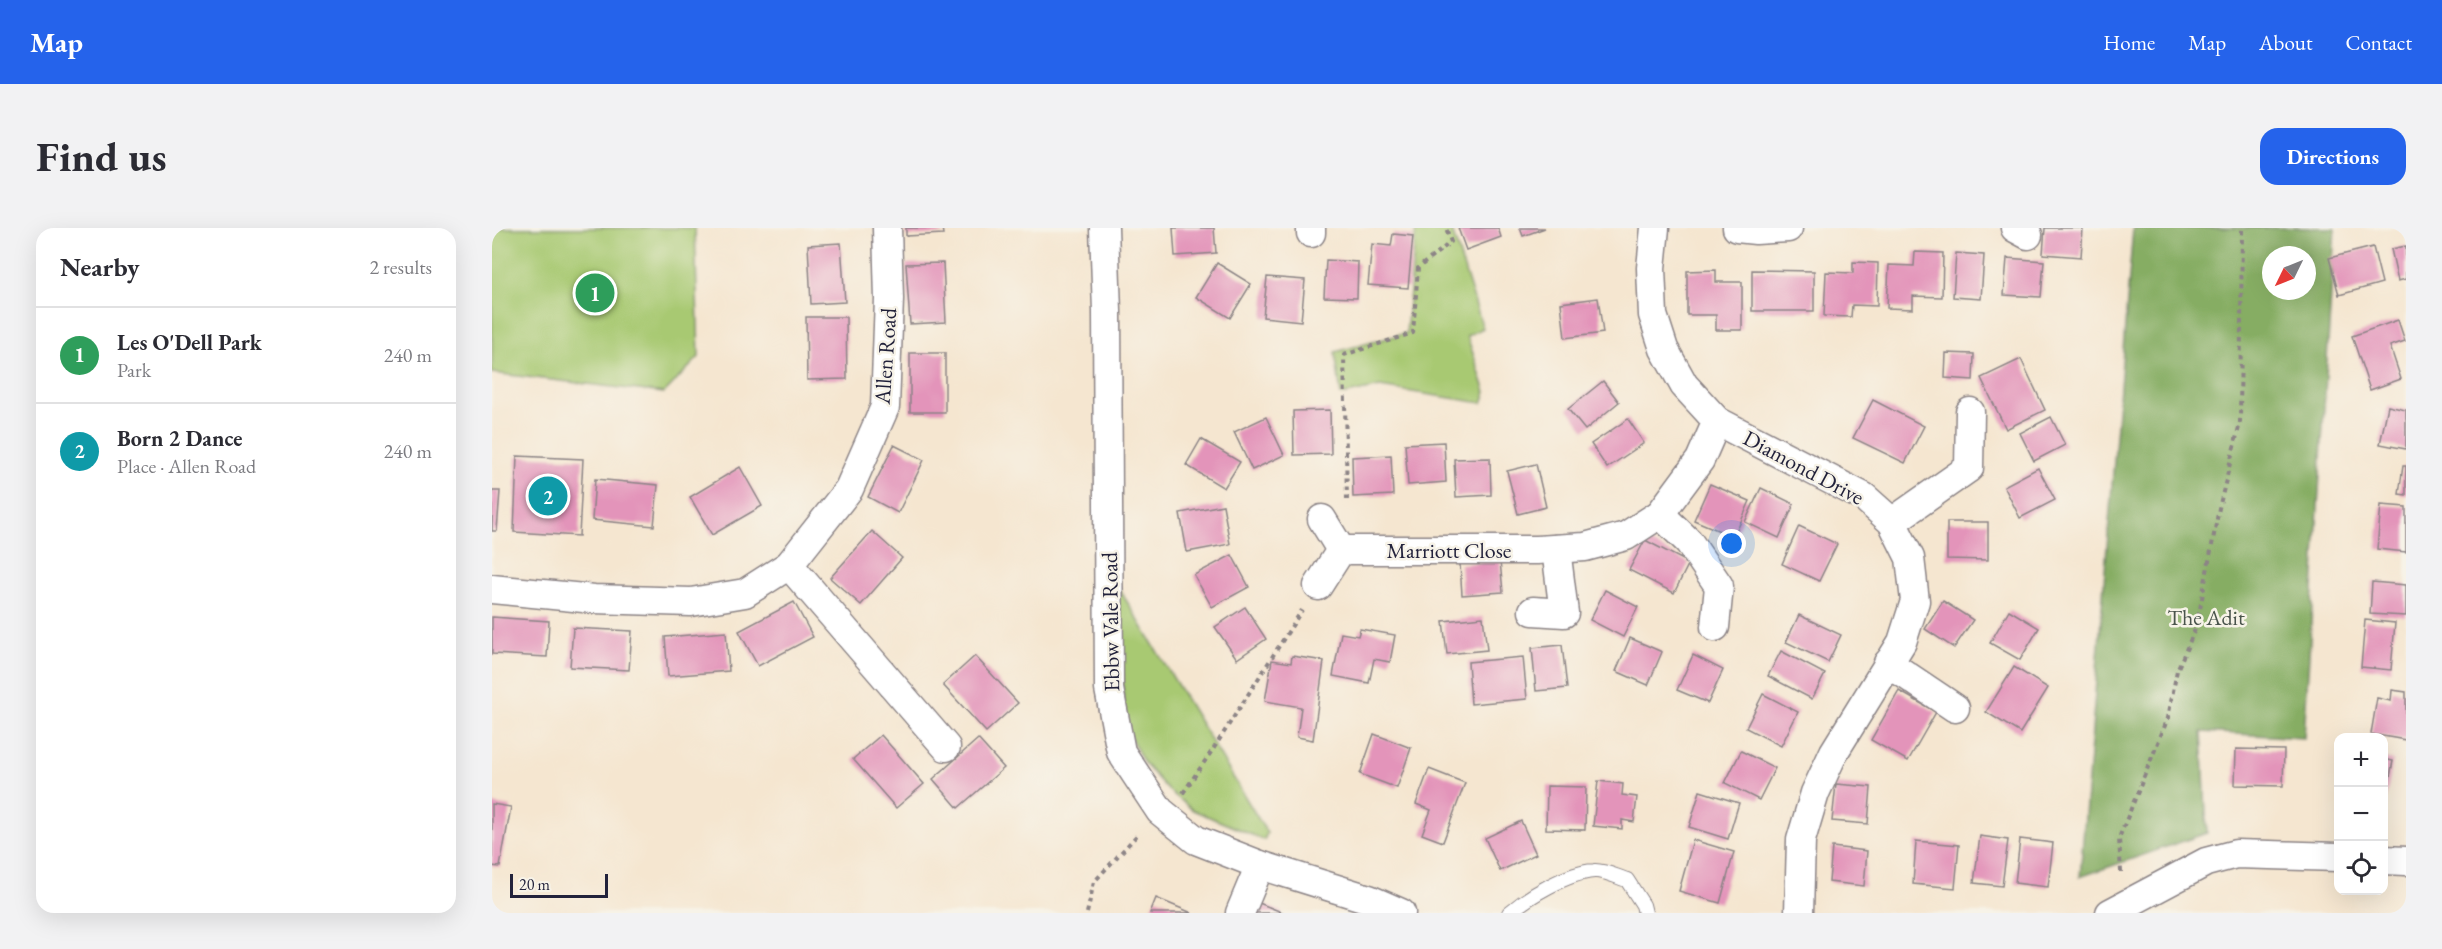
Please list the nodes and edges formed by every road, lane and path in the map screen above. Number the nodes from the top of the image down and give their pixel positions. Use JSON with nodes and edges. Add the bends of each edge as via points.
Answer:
{"nodes":[{"id":1,"x":887,"y":228,"type":"edge"},
{"id":2,"x":1104,"y":228,"type":"edge"},
{"id":3,"x":1446,"y":228,"type":"edge"},
{"id":4,"x":1655,"y":228,"type":"edge"},
{"id":5,"x":1737,"y":228,"type":"edge"},
{"id":6,"x":1788,"y":228,"type":"edge"},
{"id":7,"x":2242,"y":228,"type":"edge"},
{"id":8,"x":1970,"y":412,"type":"dead end"},
{"id":9,"x":1717,"y":421,"type":"junction"},
{"id":10,"x":1660,"y":514,"type":"junction"},
{"id":11,"x":1322,"y":519,"type":"dead end"},
{"id":12,"x":1892,"y":522,"type":"junction"},
{"id":13,"x":1556,"y":549,"type":"junction"},
{"id":14,"x":1341,"y":550,"type":"junction"},
{"id":15,"x":789,"y":565,"type":"junction"},
{"id":16,"x":1318,"y":586,"type":"joint"},
{"id":17,"x":492,"y":590,"type":"edge"},
{"id":18,"x":1533,"y":611,"type":"dead end"},
{"id":19,"x":1715,"y":627,"type":"dead end"},
{"id":20,"x":1888,"y":663,"type":"junction"},
{"id":21,"x":1955,"y":708,"type":"dead end"},
{"id":22,"x":946,"y":747,"type":"dead end"},
{"id":23,"x":1164,"y":813,"type":"junction"},
{"id":24,"x":2334,"y":857,"type":"edge"},
{"id":25,"x":2388,"y":860,"type":"edge"},
{"id":26,"x":2406,"y":861,"type":"edge"},
{"id":27,"x":1260,"y":865,"type":"junction"},
{"id":28,"x":2117,"y":909,"type":"edge"},
{"id":29,"x":1087,"y":913,"type":"edge"},
{"id":30,"x":1240,"y":913,"type":"edge"},
{"id":31,"x":1401,"y":913,"type":"edge"},
{"id":32,"x":1509,"y":913,"type":"edge"},
{"id":33,"x":1645,"y":913,"type":"edge"},
{"id":34,"x":1799,"y":913,"type":"edge"}],
"edges":[{"from":1,"to":15,"type":"street","name":"Allen Road","via":[[885,407],[849,489]]},
{"from":2,"to":23,"type":"street","name":"Ebbw Vale Road","via":[[1109,688],[1121,752]]},
{"from":3,"to":14,"type":"path","via":[[1451,242],[1419,268],[1413,333],[1344,355],[1348,529]]},
{"from":4,"to":9,"type":"street","name":"Diamond Drive","via":[[1651,268],[1653,315],[1664,349],[1684,385]]},
{"from":5,"to":6,"type":"street"},
{"from":7,"to":28,"type":"path","via":[[2240,423],[2197,625],[2177,670],[2168,718],[2119,838]]},
{"from":8,"to":12,"type":"street","via":[[1969,468]]},
{"from":9,"to":10,"type":"street","name":"Marriott Close","via":[[1700,460]]},
{"from":9,"to":12,"type":"street","name":"Diamond Drive","via":[[1864,497]]},
{"from":10,"to":13,"type":"street","name":"Marriott Close","via":[[1626,536],[1585,547]]},
{"from":10,"to":19,"type":"street","via":[[1689,542],[1719,586]]},
{"from":11,"to":14,"type":"street"},
{"from":12,"to":20,"type":"street","name":"Diamond Drive","via":[[1910,558],[1916,601],[1902,642]]},
{"from":13,"to":14,"type":"street","name":"Marriott Close"},
{"from":13,"to":18,"type":"street","via":[[1564,613]]},
{"from":14,"to":16,"type":"street"},
{"from":15,"to":17,"type":"street","name":"Allen Road","via":[[745,593],[691,602]]},
{"from":15,"to":22,"type":"street"},
{"from":16,"to":23,"type":"path","via":[[1214,748]]},
{"from":20,"to":21,"type":"street"},
{"from":20,"to":34,"type":"street","name":"Diamond Drive","via":[[1834,752],[1815,793],[1801,840]]},
{"from":23,"to":27,"type":"street","name":"Ebbw Vale Road","via":[[1196,840]]},
{"from":23,"to":29,"type":"path","via":[[1094,882]]},
{"from":24,"to":28,"type":"street","via":[[2236,854],[2206,862]]},
{"from":25,"to":26,"type":"street"},
{"from":27,"to":30,"type":"street"},
{"from":27,"to":31,"type":"street","name":"Ebbw Vale Road"},
{"from":32,"to":33,"type":"lane","via":[[1525,899],[1568,878],[1596,870],[1627,880]]}]}
